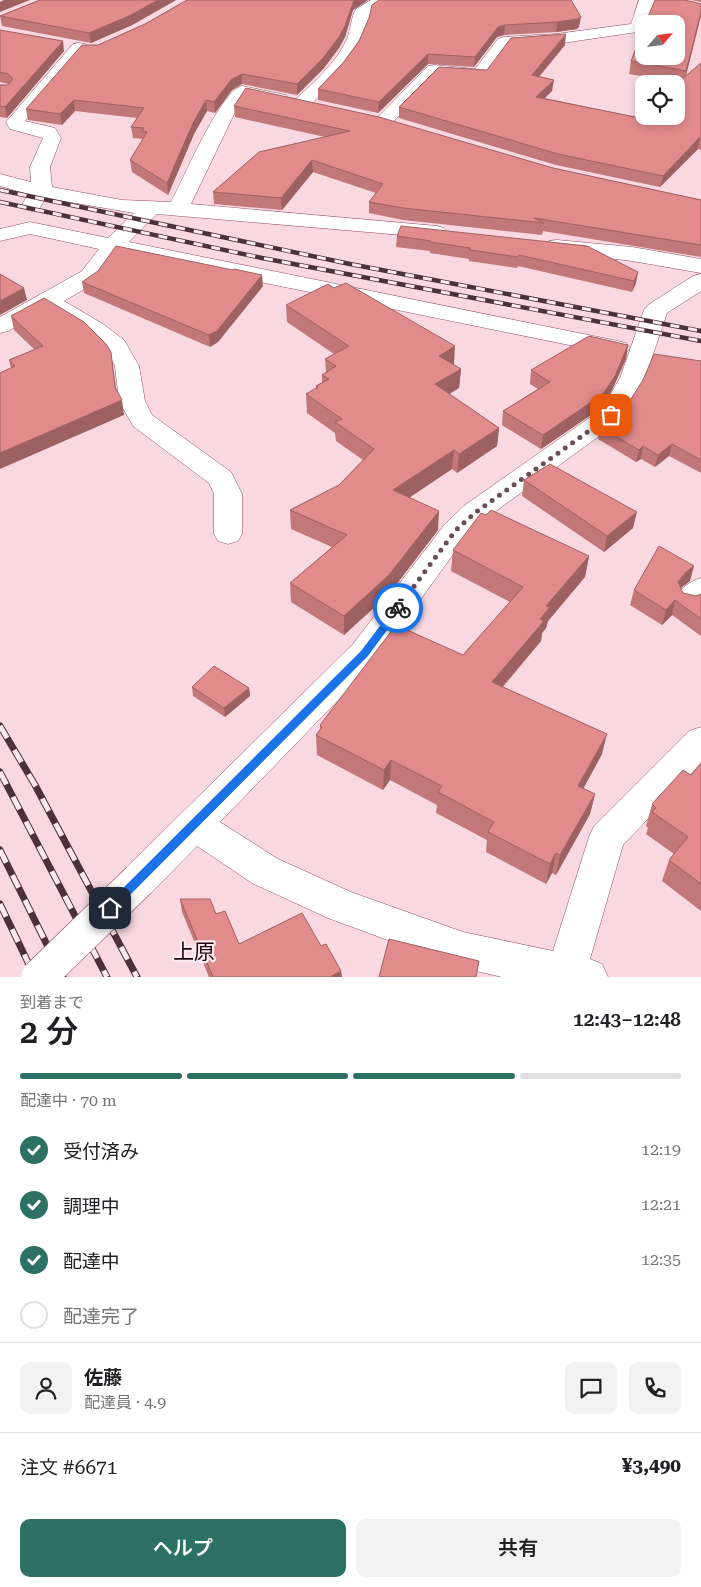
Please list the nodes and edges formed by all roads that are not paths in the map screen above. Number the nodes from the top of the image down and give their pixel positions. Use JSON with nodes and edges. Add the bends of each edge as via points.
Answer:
{"nodes":[{"id":1,"x":382,"y":0,"type":"edge"},
{"id":2,"x":647,"y":0,"type":"edge"},
{"id":3,"x":78,"y":48,"type":"edge"},
{"id":4,"x":402,"y":126,"type":"edge"},
{"id":5,"x":0,"y":180,"type":"edge"},
{"id":6,"x":40,"y":191,"type":"junction"},
{"id":7,"x":152,"y":207,"type":"junction"},
{"id":8,"x":178,"y":209,"type":"junction"},
{"id":9,"x":30,"y":228,"type":"junction"},
{"id":10,"x":453,"y":234,"type":"edge"},
{"id":11,"x":0,"y":235,"type":"edge"},
{"id":12,"x":535,"y":243,"type":"edge"},
{"id":13,"x":113,"y":245,"type":"junction"},
{"id":14,"x":701,"y":266,"type":"edge"},
{"id":15,"x":701,"y":282,"type":"edge"},
{"id":16,"x":47,"y":301,"type":"junction"},
{"id":17,"x":0,"y":326,"type":"edge"},
{"id":18,"x":653,"y":354,"type":"junction"},
{"id":19,"x":228,"y":534,"type":"dead end"},
{"id":20,"x":701,"y":741,"type":"edge"},
{"id":21,"x":194,"y":824,"type":"junction"},
{"id":22,"x":577,"y":975,"type":"edge"},
{"id":23,"x":39,"y":977,"type":"edge"}],
"edges":[{"from":1,"to":8,"type":"street","via":[[362,12],[361,26],[345,57],[311,105],[242,91],[229,106]]},
{"from":2,"to":4,"type":"street","via":[[638,28],[504,42],[480,75],[434,70],[374,119]]},
{"from":3,"to":6,"type":"street","via":[[14,122],[48,132],[52,138],[40,167]]},
{"from":5,"to":6,"type":"street"},
{"from":6,"to":7,"type":"street","via":[[122,206]]},
{"from":6,"to":9,"type":"street","via":[[23,221]]},
{"from":7,"to":8,"type":"street"},
{"from":7,"to":13,"type":"street"},
{"from":8,"to":10,"type":"street"},
{"from":9,"to":11,"type":"street"},
{"from":9,"to":13,"type":"street"},
{"from":12,"to":14,"type":"street"},
{"from":13,"to":16,"type":"street","via":[[90,276]]},
{"from":13,"to":18,"type":"street"},
{"from":15,"to":18,"type":"street","via":[[656,310]]},
{"from":16,"to":17,"type":"street"},
{"from":16,"to":19,"type":"street","via":[[116,345],[127,366],[132,401],[142,420],[221,478],[228,494]]},
{"from":18,"to":21,"type":"street","via":[[611,415],[455,531],[364,653]]},
{"from":20,"to":22,"type":"street","via":[[607,837]]},
{"from":21,"to":22,"type":"street","via":[[265,871],[342,906],[463,950]]},
{"from":21,"to":23,"type":"street","bridge":true}]}
